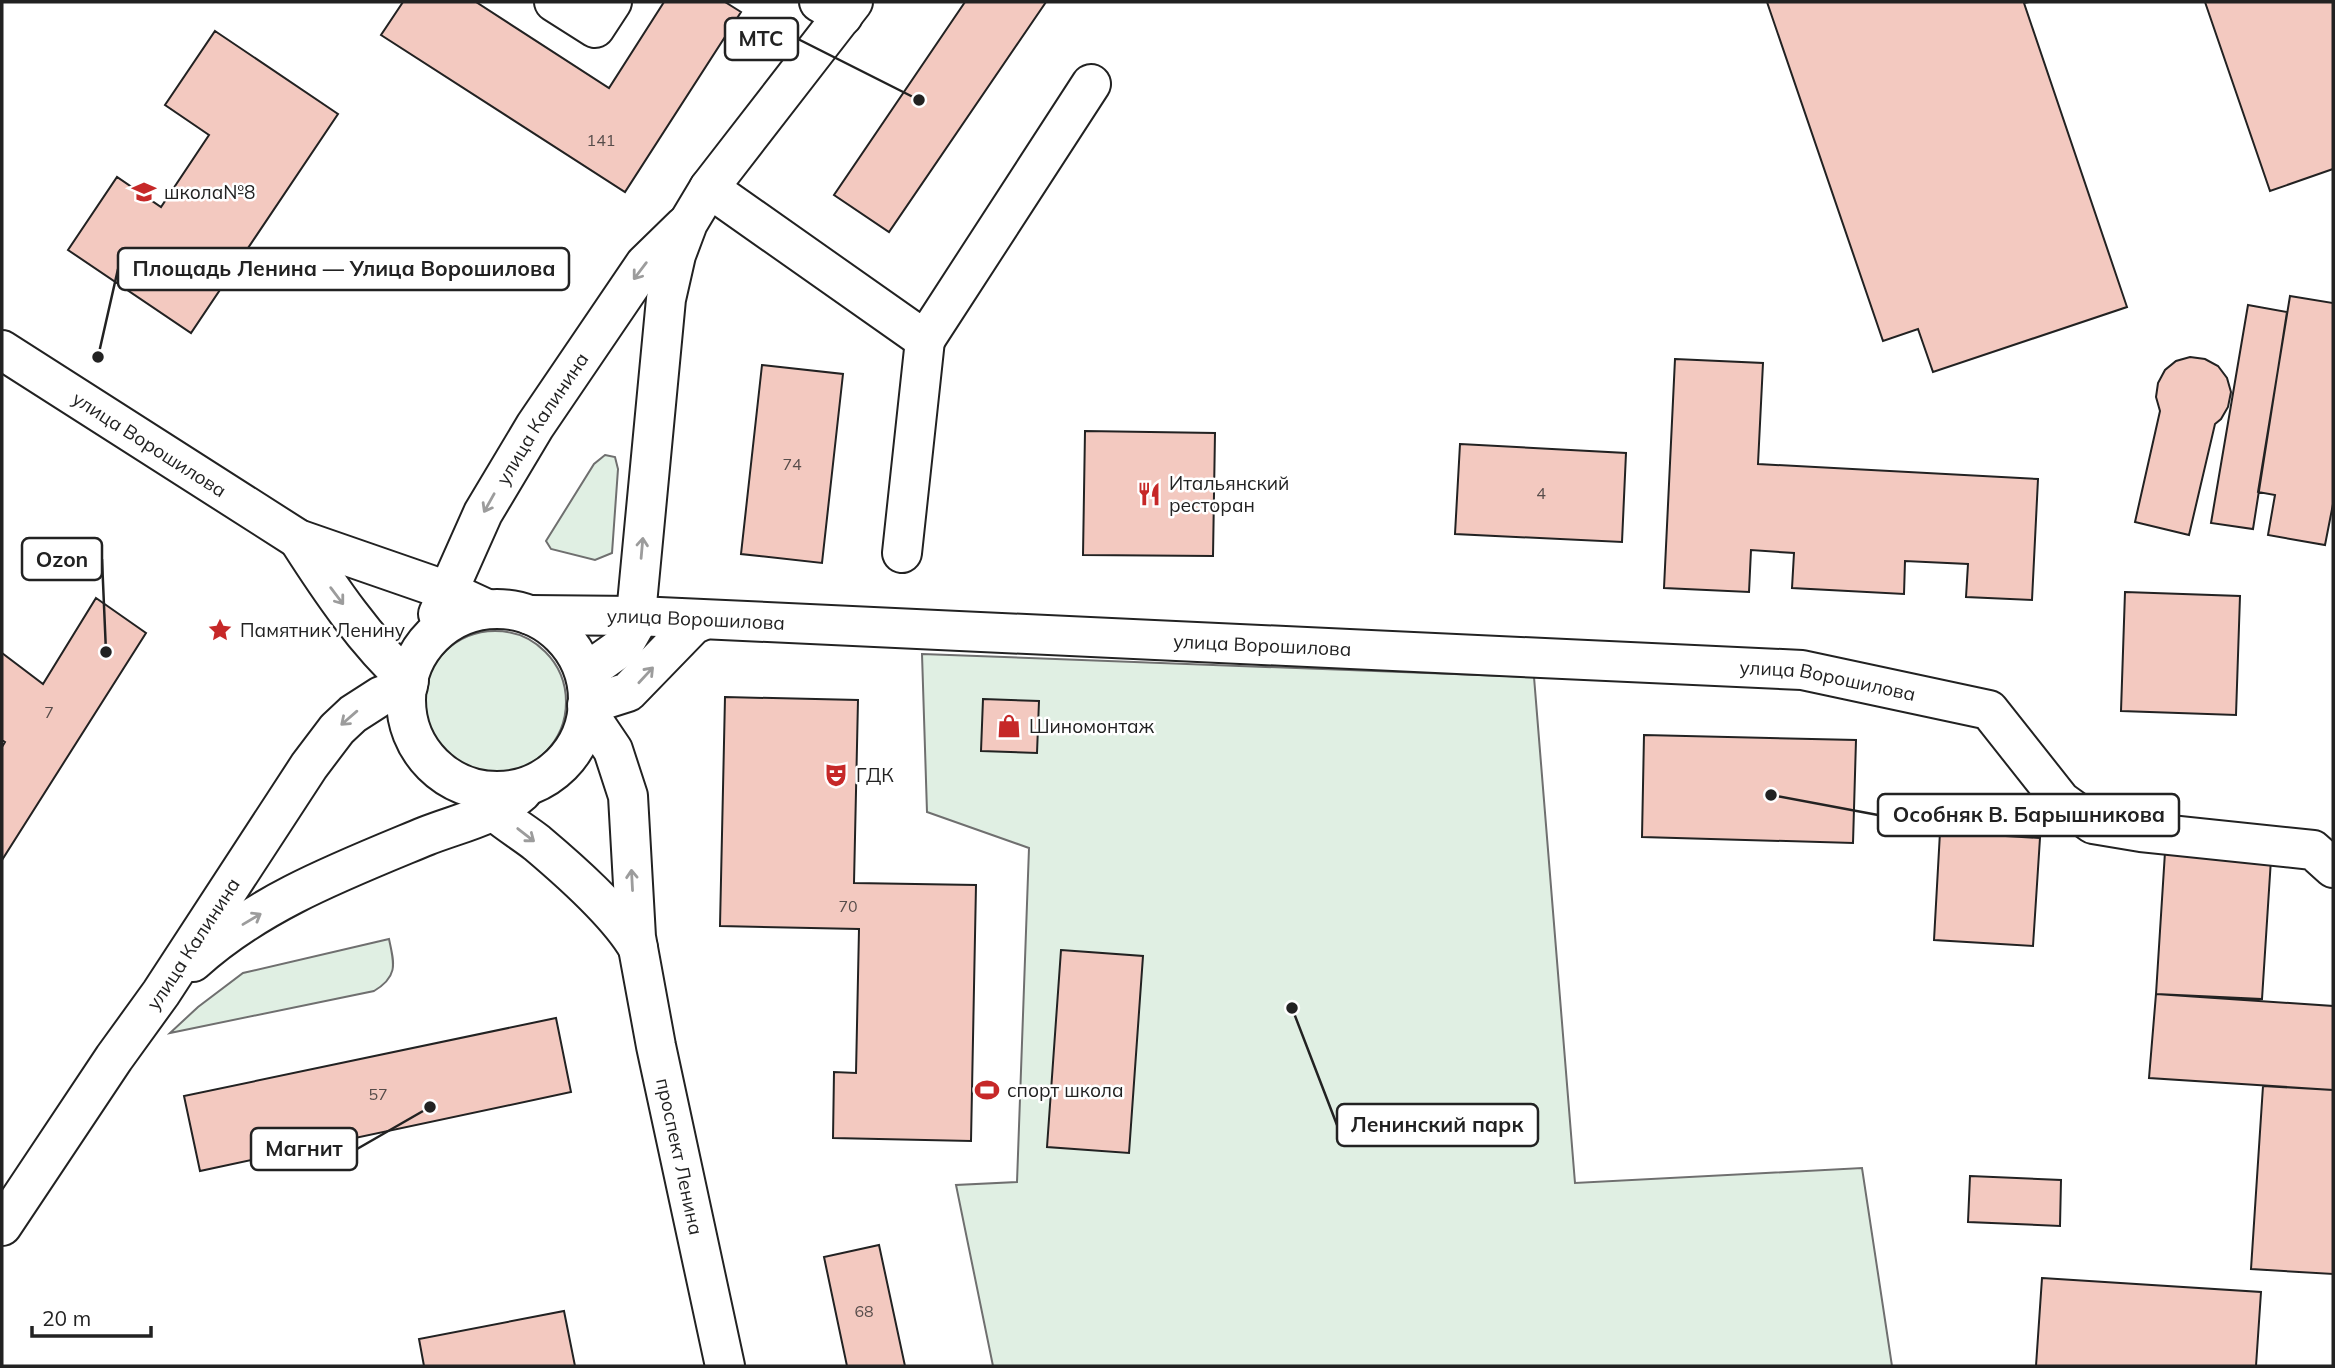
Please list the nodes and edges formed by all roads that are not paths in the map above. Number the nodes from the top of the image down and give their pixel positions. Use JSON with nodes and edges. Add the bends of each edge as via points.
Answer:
{"nodes":[{"id":1,"x":554,"y":2,"type":"edge"},
{"id":2,"x":612,"y":2,"type":"edge"},
{"id":3,"x":838,"y":7,"type":"edge"},
{"id":4,"x":1090,"y":84,"type":"dead end"},
{"id":5,"x":709,"y":188,"type":"junction"},
{"id":6,"x":688,"y":223,"type":"junction"},
{"id":7,"x":925,"y":340,"type":"junction"},
{"id":8,"x":2,"y":350,"type":"edge"},
{"id":9,"x":298,"y":539,"type":"junction"},
{"id":10,"x":902,"y":553,"type":"dead end"},
{"id":11,"x":448,"y":591,"type":"junction"},
{"id":12,"x":487,"y":609,"type":"junction"},
{"id":13,"x":530,"y":615,"type":"junction"},
{"id":14,"x":637,"y":616,"type":"junction"},
{"id":15,"x":704,"y":620,"type":"junction"},
{"id":16,"x":432,"y":637,"type":"junction"},
{"id":17,"x":408,"y":683,"type":"junction"},
{"id":18,"x":587,"y":697,"type":"junction"},
{"id":19,"x":485,"y":801,"type":"junction"},
{"id":20,"x":2333,"y":868,"type":"edge"},
{"id":21,"x":638,"y":948,"type":"junction"},
{"id":22,"x":161,"y":993,"type":"junction"},
{"id":23,"x":2,"y":1226,"type":"edge"},
{"id":24,"x":725,"y":1366,"type":"edge"}],
"edges":[{"from":1,"to":2,"type":"main road","via":[[595,28]]},
{"from":3,"to":5,"type":"main road","name":"улица Калинина"},
{"from":4,"to":7,"type":"main road"},
{"from":5,"to":6,"type":"main road","name":"улица Калинина"},
{"from":5,"to":7,"type":"main road"},
{"from":6,"to":11,"type":"main road","name":"улица Калинина","one_way":true,"via":[[645,264],[535,426],[483,513]]},
{"from":14,"to":6,"type":"main road","name":"улица Калинина","one_way":true,"via":[[666,299]]},
{"from":7,"to":10,"type":"main road"},
{"from":8,"to":9,"type":"main road","name":"улица Ворошилова"},
{"from":9,"to":11,"type":"main road"},
{"from":9,"to":17,"type":"main road","one_way":true,"via":[[383,658]]},
{"from":11,"to":12,"type":"main road"},
{"from":11,"to":16,"type":"main road","name":"улица Калинина"},
{"from":12,"to":13,"type":"main road"},
{"from":12,"to":16,"type":"main road","via":[[457,618]]},
{"from":13,"to":14,"type":"main road","name":"улица Ворошилова"},
{"from":13,"to":18,"type":"main road","via":[[571,645]]},
{"from":14,"to":15,"type":"main road","name":"улица Ворошилова"},
{"from":14,"to":18,"type":"main road","via":[[623,646]]},
{"from":18,"to":15,"type":"main road","one_way":true,"via":[[628,692],[693,625]]},
{"from":15,"to":20,"type":"main road","name":"улица Ворошилова","via":[[1802,670],[1989,710],[2061,801],[2093,824],[2313,850]]},
{"from":16,"to":17,"type":"main road","via":[[413,665]]},
{"from":17,"to":19,"type":"main road","via":[[409,720],[423,751],[446,776]]},
{"from":17,"to":22,"type":"main road","name":"улица Калинина","one_way":true,"via":[[381,695],[337,729]]},
{"from":18,"to":19,"type":"main road","via":[[583,732],[563,764],[530,786]]},
{"from":21,"to":18,"type":"main road","name":"проспект Ленина","one_way":true,"via":[[628,796],[614,750]]},
{"from":19,"to":21,"type":"main road","one_way":true,"via":[[581,884]]},
{"from":22,"to":19,"type":"main road","one_way":true,"via":[[217,943],[308,886],[424,837]]},
{"from":21,"to":24,"type":"main road","name":"проспект Ленина"},
{"from":22,"to":23,"type":"main road","name":"улица Калинина"}]}
